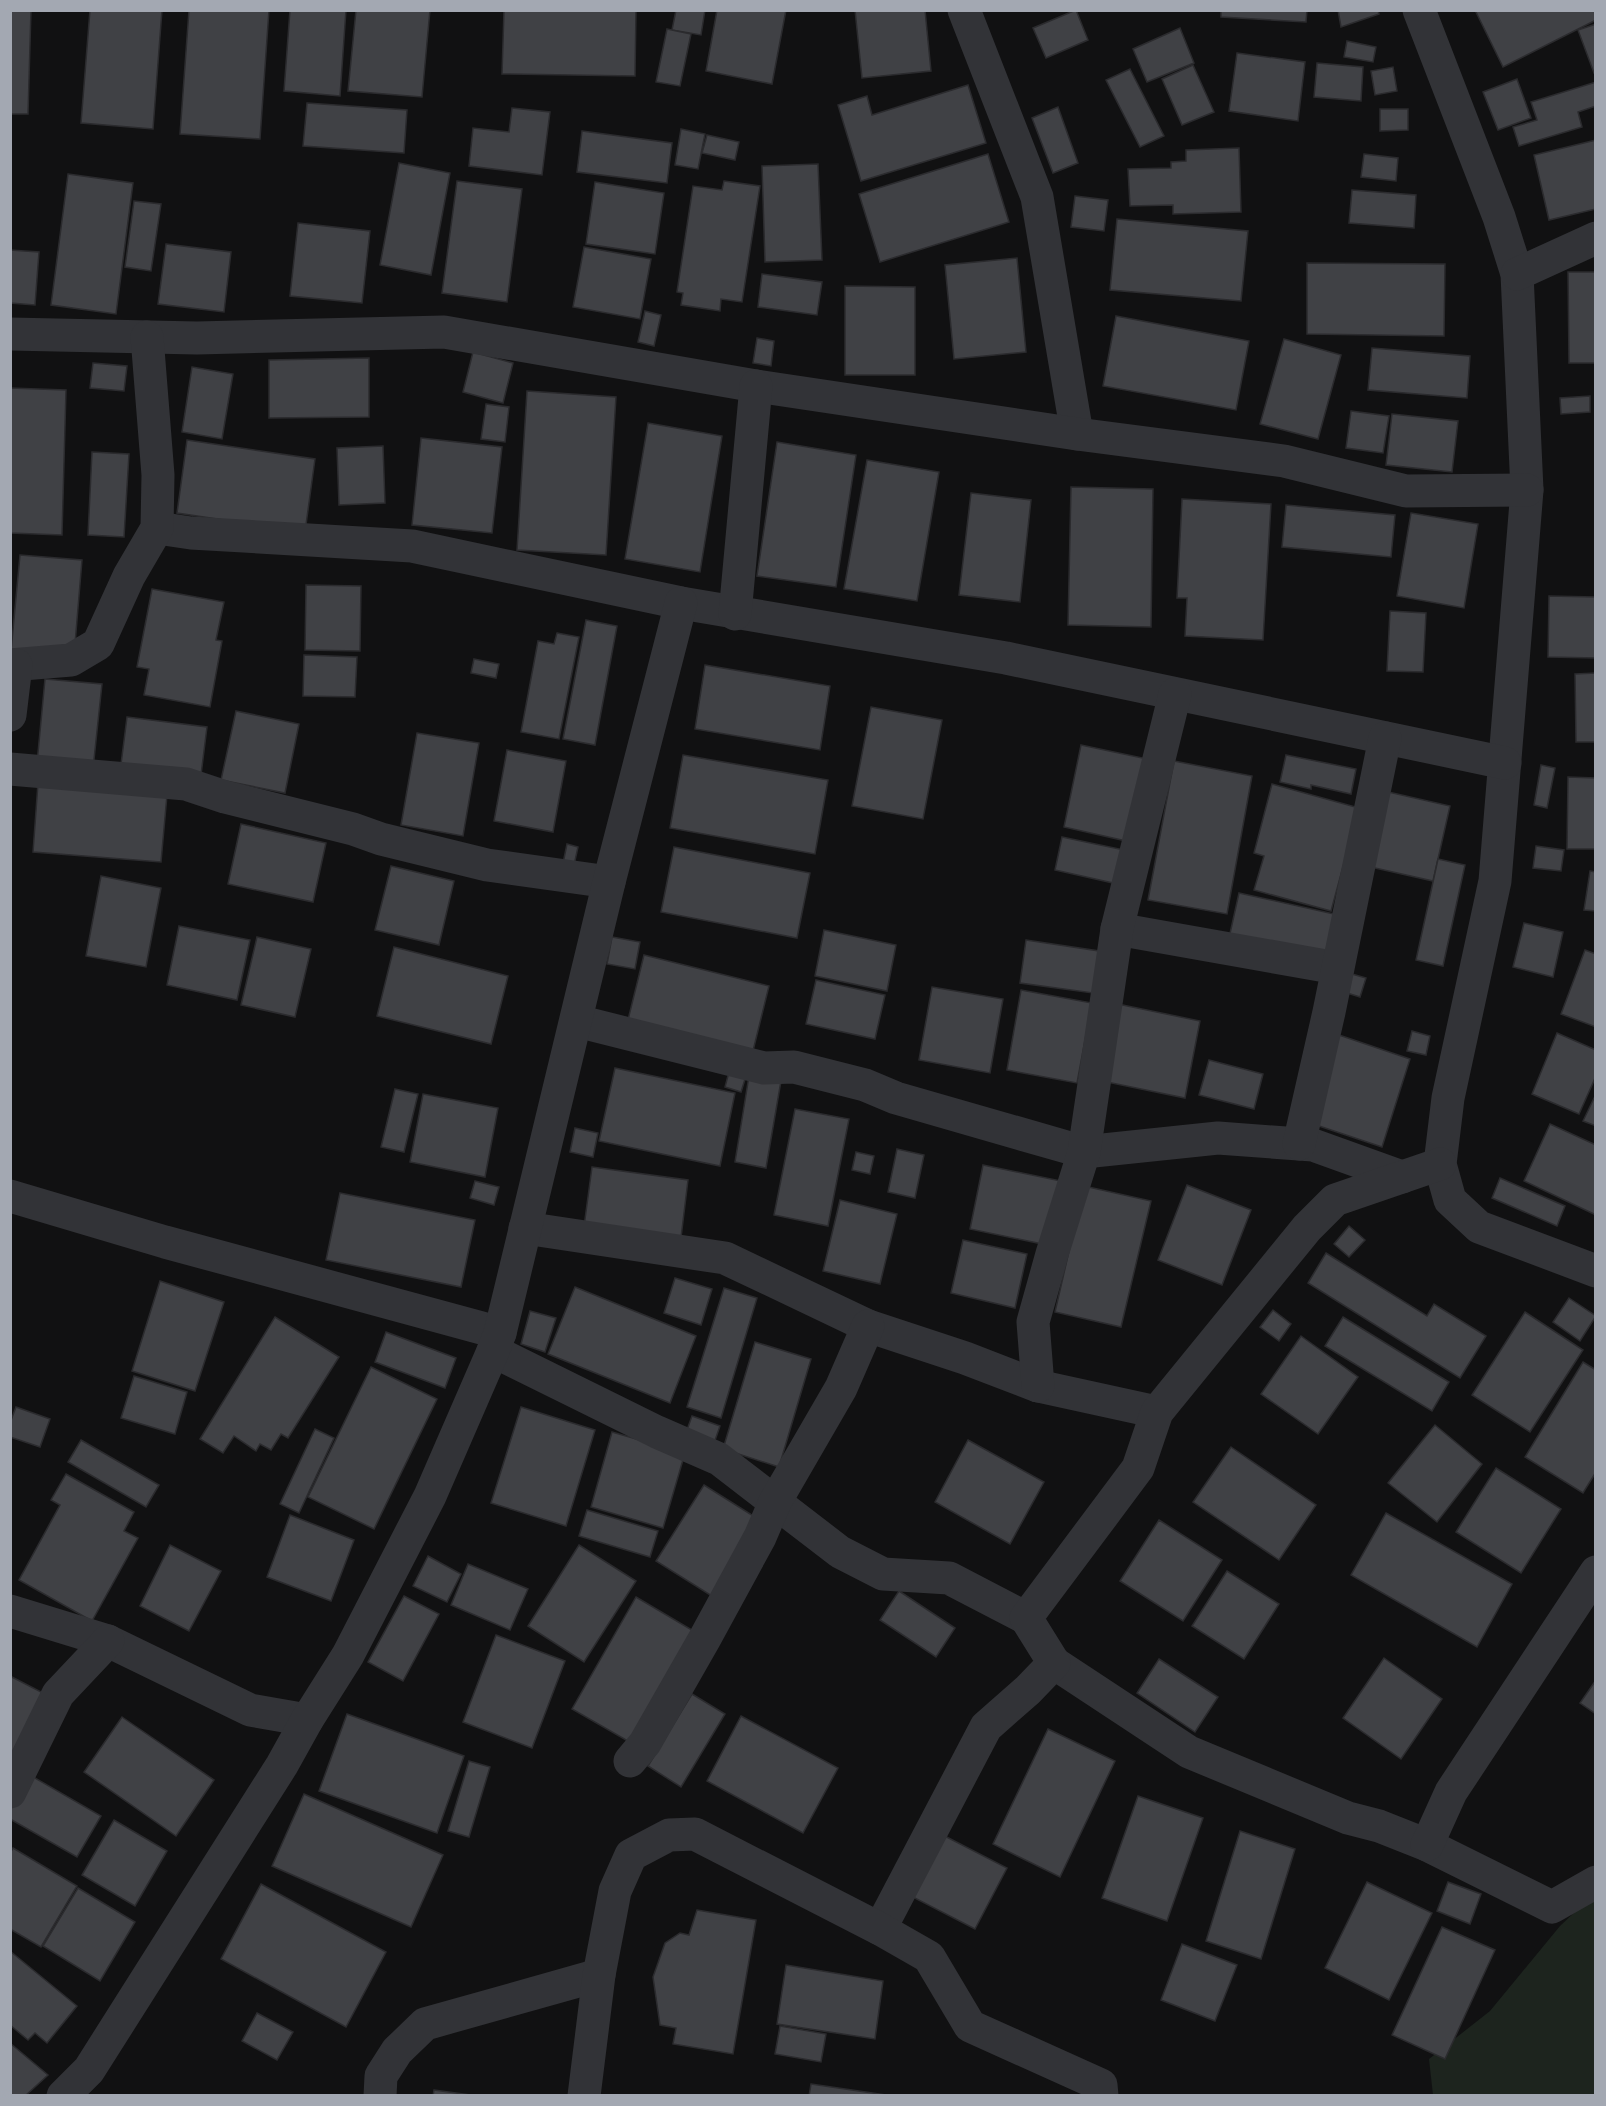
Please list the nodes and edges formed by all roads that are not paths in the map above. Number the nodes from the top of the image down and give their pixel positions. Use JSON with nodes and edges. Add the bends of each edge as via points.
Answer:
{"nodes":[{"id":1,"x":964,"y":10,"type":"edge"},
{"id":2,"x":1419,"y":10,"type":"edge"},
{"id":3,"x":1596,"y":238,"type":"edge"},
{"id":4,"x":1517,"y":274,"type":"junction"},
{"id":5,"x":10,"y":334,"type":"edge"},
{"id":6,"x":147,"y":337,"type":"junction"},
{"id":7,"x":756,"y":386,"type":"junction"},
{"id":8,"x":1077,"y":434,"type":"junction"},
{"id":9,"x":1527,"y":490,"type":"junction"},
{"id":10,"x":156,"y":528,"type":"junction"},
{"id":11,"x":681,"y":603,"type":"junction"},
{"id":12,"x":735,"y":614,"type":"junction"},
{"id":13,"x":13,"y":665,"type":"edge"},
{"id":14,"x":1175,"y":694,"type":"junction"},
{"id":15,"x":10,"y":715,"type":"edge"},
{"id":16,"x":1385,"y":738,"type":"junction"},
{"id":17,"x":1505,"y":763,"type":"junction"},
{"id":18,"x":10,"y":769,"type":"edge"},
{"id":19,"x":609,"y":882,"type":"junction"},
{"id":20,"x":1117,"y":929,"type":"junction"},
{"id":21,"x":1337,"y":969,"type":"junction"},
{"id":22,"x":577,"y":1021,"type":"junction"},
{"id":23,"x":1299,"y":1144,"type":"junction"},
{"id":24,"x":1084,"y":1152,"type":"junction"},
{"id":25,"x":1440,"y":1164,"type":"junction"},
{"id":26,"x":1402,"y":1177,"type":"junction"},
{"id":27,"x":10,"y":1196,"type":"edge"},
{"id":28,"x":525,"y":1228,"type":"junction"},
{"id":29,"x":1596,"y":1271,"type":"edge"},
{"id":30,"x":868,"y":1326,"type":"junction"},
{"id":31,"x":497,"y":1342,"type":"junction"},
{"id":32,"x":1038,"y":1386,"type":"junction"},
{"id":33,"x":1157,"y":1413,"type":"junction"},
{"id":34,"x":775,"y":1502,"type":"junction"},
{"id":35,"x":1596,"y":1572,"type":"edge"},
{"id":36,"x":10,"y":1611,"type":"edge"},
{"id":37,"x":1026,"y":1618,"type":"junction"},
{"id":38,"x":108,"y":1641,"type":"junction"},
{"id":39,"x":1054,"y":1663,"type":"junction"},
{"id":40,"x":307,"y":1720,"type":"junction"},
{"id":41,"x":630,"y":1761,"type":"dead end"},
{"id":42,"x":10,"y":1792,"type":"edge"},
{"id":43,"x":1427,"y":1845,"type":"junction"},
{"id":44,"x":1596,"y":1882,"type":"edge"},
{"id":45,"x":880,"y":1929,"type":"junction"},
{"id":46,"x":599,"y":1975,"type":"junction"},
{"id":47,"x":63,"y":2096,"type":"edge"},
{"id":48,"x":380,"y":2096,"type":"edge"},
{"id":49,"x":584,"y":2096,"type":"edge"},
{"id":50,"x":1102,"y":2096,"type":"edge"}],
"edges":[{"from":1,"to":8,"type":"street","via":[[1036,197]]},
{"from":2,"to":4,"type":"street"},
{"from":3,"to":4,"type":"street"},
{"from":4,"to":9,"type":"street"},
{"from":5,"to":6,"type":"street"},
{"from":6,"to":7,"type":"street","via":[[444,332]]},
{"from":6,"to":10,"type":"street","via":[[158,475]]},
{"from":7,"to":8,"type":"street"},
{"from":7,"to":12,"type":"street"},
{"from":8,"to":9,"type":"street","via":[[1284,461],[1406,491]]},
{"from":9,"to":17,"type":"street"},
{"from":10,"to":11,"type":"street","via":[[412,546]]},
{"from":10,"to":13,"type":"street","via":[[98,644],[71,660]]},
{"from":11,"to":12,"type":"street"},
{"from":11,"to":19,"type":"street"},
{"from":12,"to":14,"type":"street","via":[[1006,658]]},
{"from":13,"to":15,"type":"street"},
{"from":14,"to":16,"type":"street"},
{"from":14,"to":20,"type":"street"},
{"from":16,"to":17,"type":"street"},
{"from":16,"to":21,"type":"street"},
{"from":17,"to":25,"type":"street","via":[[1495,881],[1448,1098]]},
{"from":18,"to":19,"type":"street","via":[[186,784],[487,865]]},
{"from":19,"to":22,"type":"street"},
{"from":20,"to":21,"type":"street"},
{"from":20,"to":24,"type":"street"},
{"from":21,"to":23,"type":"street"},
{"from":22,"to":24,"type":"street","via":[[764,1068],[794,1067],[866,1085],[896,1098]]},
{"from":22,"to":28,"type":"street"},
{"from":23,"to":24,"type":"street","via":[[1218,1138]]},
{"from":23,"to":26,"type":"street","via":[[1313,1145]]},
{"from":24,"to":32,"type":"street","via":[[1033,1322]]},
{"from":25,"to":26,"type":"street"},
{"from":25,"to":29,"type":"street","via":[[1450,1200],[1479,1227]]},
{"from":26,"to":33,"type":"street","via":[[1335,1200],[1307,1228]]},
{"from":27,"to":31,"type":"street"},
{"from":28,"to":30,"type":"street","via":[[725,1258]]},
{"from":28,"to":31,"type":"street"},
{"from":30,"to":32,"type":"street"},
{"from":30,"to":34,"type":"street","via":[[841,1388]]},
{"from":31,"to":34,"type":"street","via":[[657,1432],[719,1459]]},
{"from":31,"to":40,"type":"street","via":[[430,1496],[348,1655]]},
{"from":32,"to":33,"type":"street"},
{"from":33,"to":37,"type":"street","via":[[1138,1467]]},
{"from":34,"to":37,"type":"street","via":[[840,1552],[883,1574],[949,1578]]},
{"from":34,"to":41,"type":"street","via":[[705,1638],[645,1743]]},
{"from":35,"to":43,"type":"street","via":[[1451,1792]]},
{"from":36,"to":38,"type":"street"},
{"from":37,"to":39,"type":"street"},
{"from":38,"to":40,"type":"street","via":[[249,1710]]},
{"from":38,"to":42,"type":"street","via":[[58,1695]]},
{"from":39,"to":43,"type":"street","via":[[1189,1752],[1348,1818]]},
{"from":39,"to":45,"type":"street","via":[[986,1727]]},
{"from":40,"to":47,"type":"street","via":[[89,2070]]},
{"from":43,"to":44,"type":"street","via":[[1552,1907]]},
{"from":45,"to":46,"type":"street","via":[[695,1834],[669,1835],[631,1855],[615,1891]]},
{"from":45,"to":50,"type":"street","via":[[929,1957],[970,2026],[1101,2085]]},
{"from":46,"to":48,"type":"street","via":[[425,2024],[397,2051],[381,2076]]},
{"from":46,"to":49,"type":"street"}]}
